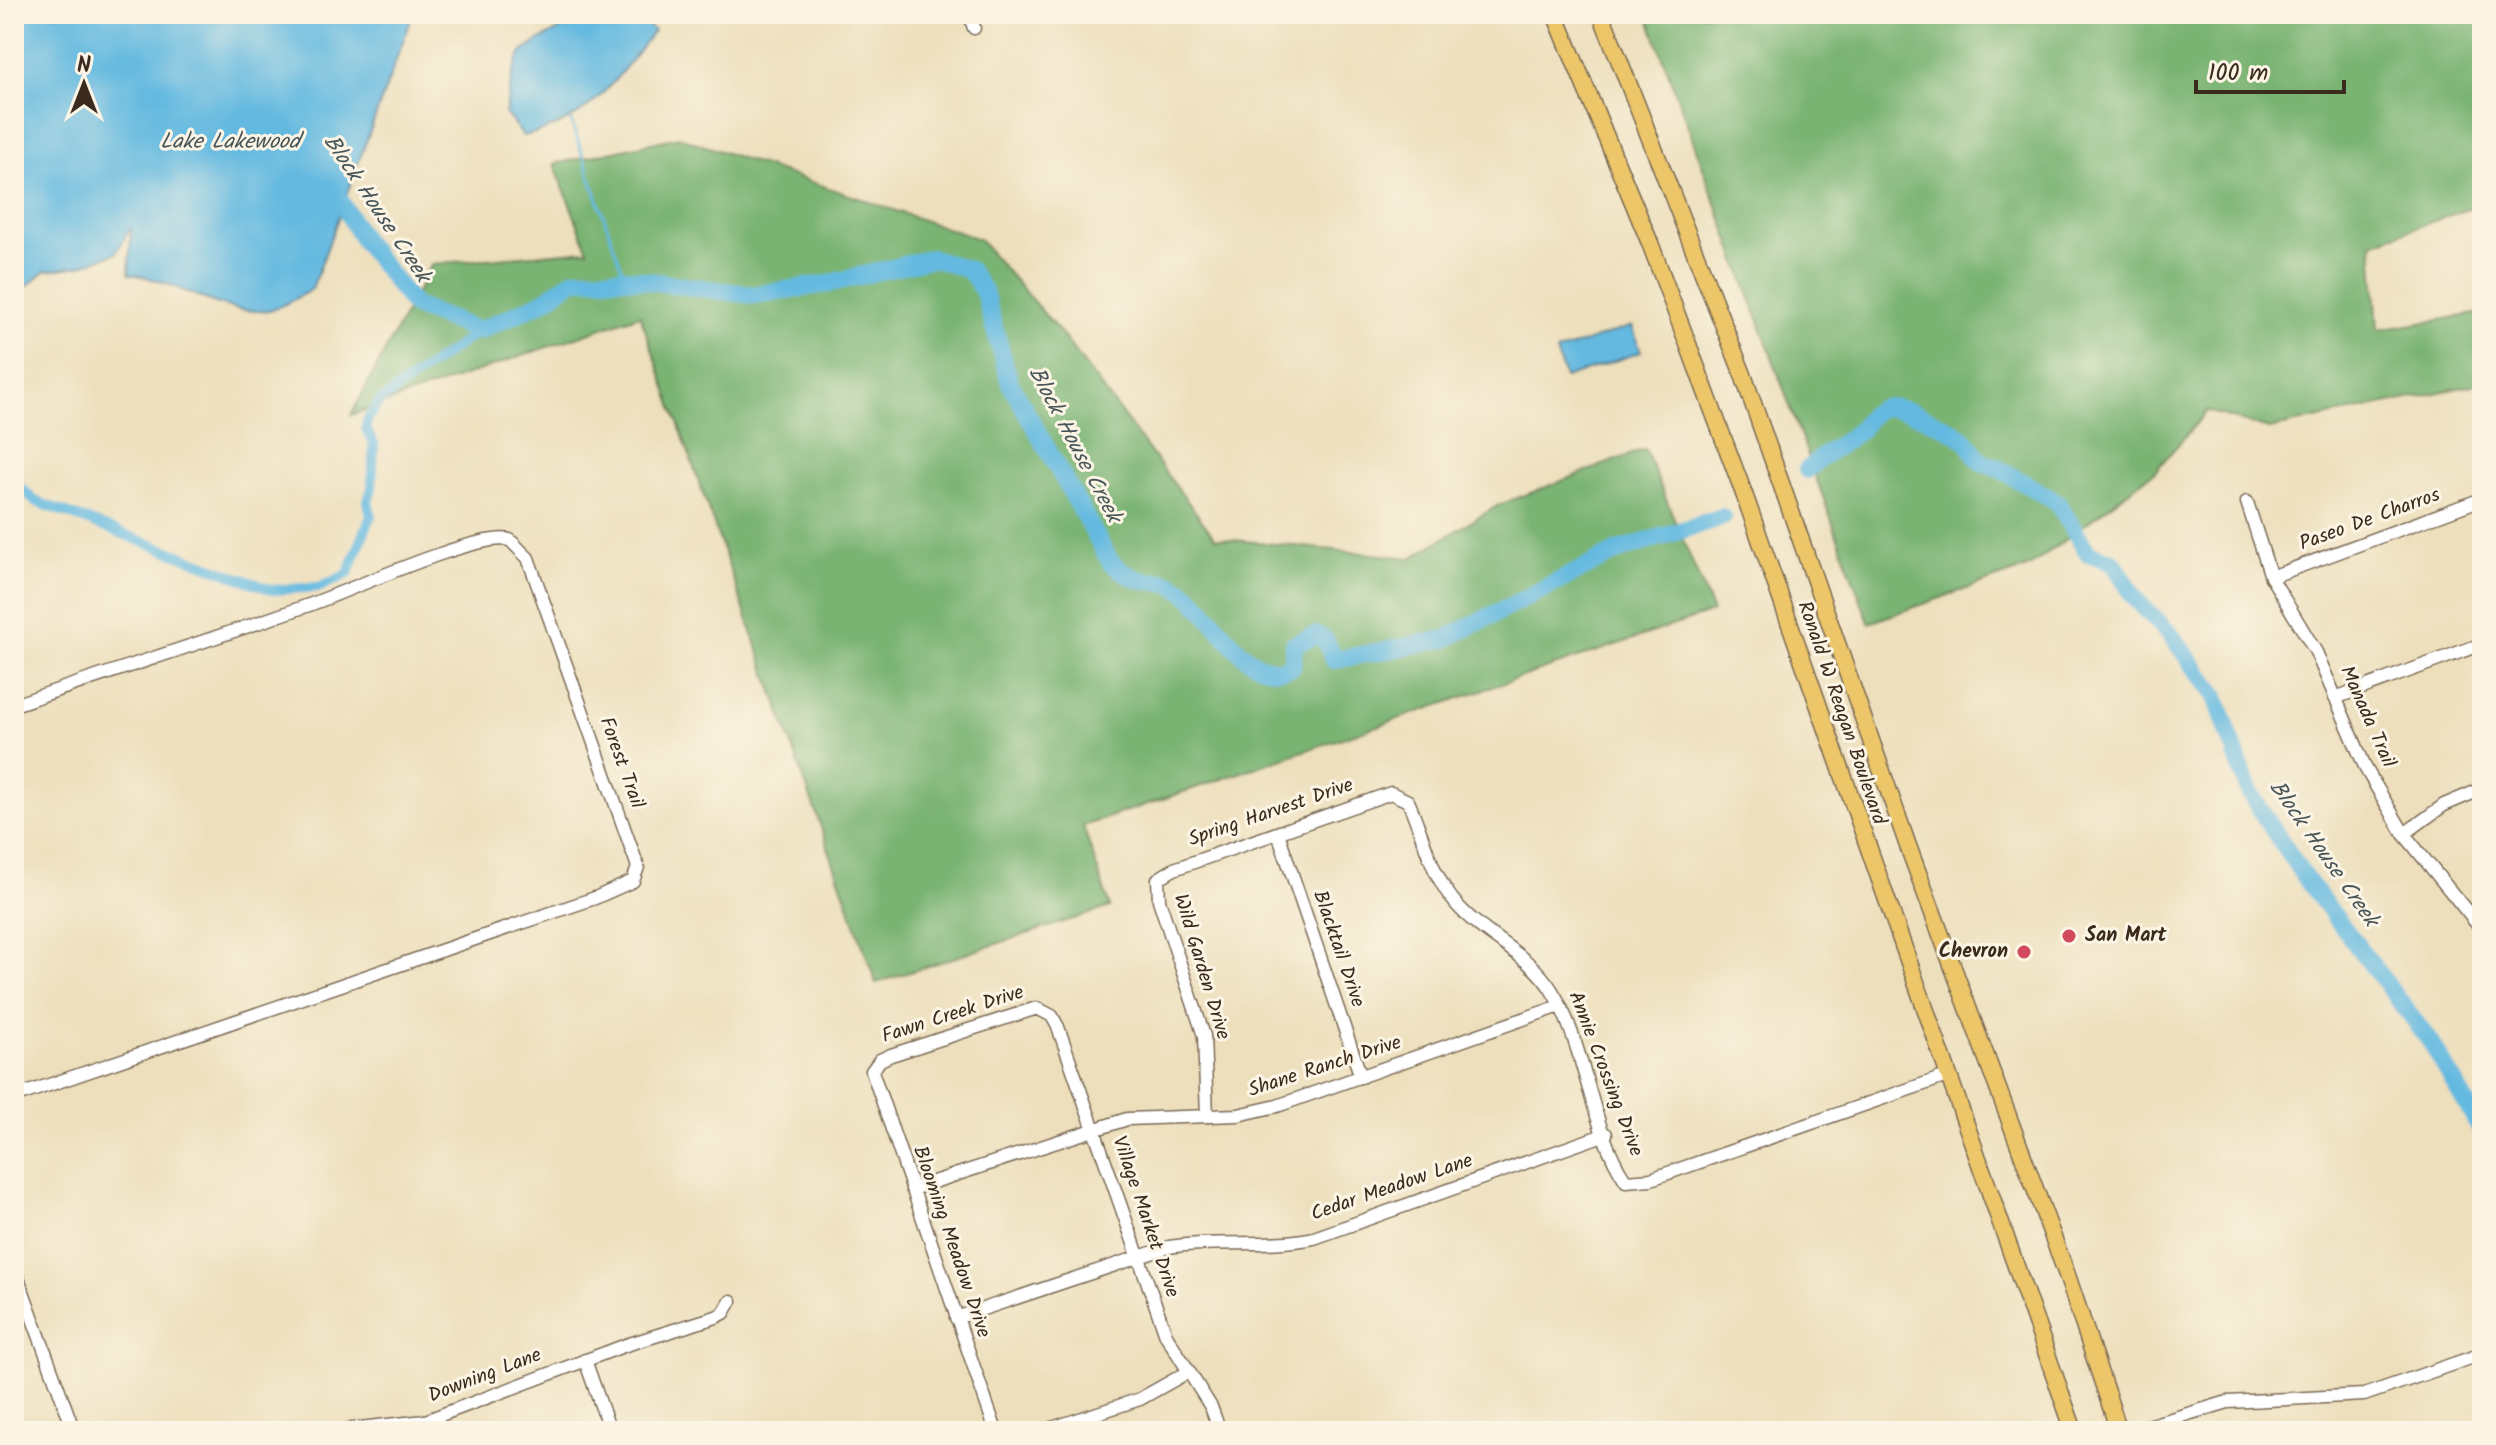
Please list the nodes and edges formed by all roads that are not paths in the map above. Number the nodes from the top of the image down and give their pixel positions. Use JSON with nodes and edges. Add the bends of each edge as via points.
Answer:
{"nodes":[{"id":1,"x":969,"y":14,"type":"edge"},
{"id":2,"x":1555,"y":14,"type":"edge"},
{"id":3,"x":1601,"y":14,"type":"edge"},
{"id":4,"x":974,"y":28,"type":"dead end"},
{"id":5,"x":2482,"y":499,"type":"edge"},
{"id":6,"x":2247,"y":502,"type":"dead end"},
{"id":7,"x":2271,"y":577,"type":"junction"},
{"id":8,"x":2482,"y":644,"type":"edge"},
{"id":9,"x":2335,"y":698,"type":"junction"},
{"id":10,"x":14,"y":705,"type":"edge"},
{"id":11,"x":2482,"y":789,"type":"edge"},
{"id":12,"x":1400,"y":794,"type":"joint"},
{"id":13,"x":1278,"y":833,"type":"junction"},
{"id":14,"x":2404,"y":834,"type":"junction"},
{"id":15,"x":1158,"y":879,"type":"joint"},
{"id":16,"x":2482,"y":930,"type":"edge"},
{"id":17,"x":1560,"y":1006,"type":"junction"},
{"id":18,"x":1045,"y":1010,"type":"joint"},
{"id":19,"x":874,"y":1066,"type":"joint"},
{"id":20,"x":1947,"y":1076,"type":"junction"},
{"id":21,"x":1361,"y":1077,"type":"junction"},
{"id":22,"x":14,"y":1097,"type":"edge"},
{"id":23,"x":1207,"y":1116,"type":"junction"},
{"id":24,"x":1094,"y":1130,"type":"junction"},
{"id":25,"x":1606,"y":1134,"type":"junction"},
{"id":26,"x":912,"y":1189,"type":"junction"},
{"id":27,"x":1138,"y":1256,"type":"junction"},
{"id":28,"x":14,"y":1267,"type":"edge"},
{"id":29,"x":731,"y":1301,"type":"dead end"},
{"id":30,"x":956,"y":1318,"type":"junction"},
{"id":31,"x":2482,"y":1354,"type":"edge"},
{"id":32,"x":585,"y":1360,"type":"junction"},
{"id":33,"x":1188,"y":1372,"type":"junction"},
{"id":34,"x":350,"y":1429,"type":"dead end"},
{"id":35,"x":74,"y":1431,"type":"edge"},
{"id":36,"x":610,"y":1431,"type":"edge"},
{"id":37,"x":996,"y":1431,"type":"edge"},
{"id":38,"x":1043,"y":1431,"type":"edge"},
{"id":39,"x":1220,"y":1431,"type":"edge"},
{"id":40,"x":2074,"y":1431,"type":"edge"},
{"id":41,"x":2119,"y":1431,"type":"edge"},
{"id":42,"x":2131,"y":1431,"type":"edge"}],
"edges":[{"from":1,"to":4,"type":"street"},
{"from":2,"to":20,"type":"main road","name":"Ronald W Reagan Boulevard","via":[[1650,243],[1743,491]]},
{"from":3,"to":41,"type":"main road","name":"Ronald W Reagan Boulevard","via":[[1742,372]]},
{"from":5,"to":7,"type":"street","name":"Paseo De Charros"},
{"from":6,"to":7,"type":"street","name":"Manada Trail"},
{"from":7,"to":9,"type":"street","name":"Manada Trail","via":[[2316,652]]},
{"from":8,"to":9,"type":"street"},
{"from":9,"to":14,"type":"street","name":"Manada Trail","via":[[2366,769]]},
{"from":10,"to":22,"type":"street","name":"Forest Trail","via":[[493,538],[510,540],[528,558],[638,867],[633,881],[595,898]]},
{"from":11,"to":14,"type":"street","via":[[2444,805]]},
{"from":12,"to":13,"type":"street","name":"Spring Harvest Drive","via":[[1381,795]]},
{"from":12,"to":17,"type":"street","name":"Annie Crossing Drive","via":[[1413,812],[1441,884],[1474,922],[1539,973]]},
{"from":13,"to":15,"type":"street","name":"Spring Harvest Drive"},
{"from":13,"to":21,"type":"street","name":"Blacktail Drive"},
{"from":14,"to":16,"type":"street","name":"Manada Trail"},
{"from":15,"to":23,"type":"street","name":"Wild Garden Drive","via":[[1159,900],[1204,1036]]},
{"from":17,"to":21,"type":"street","name":"Shane Ranch Drive"},
{"from":17,"to":25,"type":"street","name":"Annie Crossing Drive"},
{"from":18,"to":19,"type":"street","name":"Fawn Creek Drive","via":[[1025,1010],[891,1055]]},
{"from":18,"to":24,"type":"street","name":"Village Market Drive","via":[[1058,1027]]},
{"from":19,"to":26,"type":"street","name":"Blooming Meadow Drive","via":[[873,1081]]},
{"from":20,"to":25,"type":"street","name":"Annie Crossing Drive","via":[[1637,1183],[1626,1181],[1620,1172]]},
{"from":20,"to":40,"type":"main road","name":"Ronald W Reagan Boulevard"},
{"from":21,"to":23,"type":"street","name":"Shane Ranch Drive","via":[[1255,1113]]},
{"from":23,"to":24,"type":"street","name":"Shane Ranch Drive","via":[[1144,1116]]},
{"from":24,"to":26,"type":"street","name":"Shane Ranch Drive"},
{"from":24,"to":27,"type":"street","name":"Village Market Drive"},
{"from":25,"to":27,"type":"street","name":"Cedar Meadow Lane","via":[[1314,1238],[1194,1243]]},
{"from":26,"to":30,"type":"street","name":"Blooming Meadow Drive"},
{"from":27,"to":30,"type":"street","name":"Cedar Meadow Lane"},
{"from":27,"to":33,"type":"street","name":"Village Market Drive","via":[[1166,1335]]},
{"from":28,"to":35,"type":"street"},
{"from":29,"to":32,"type":"street","name":"Downing Lane","via":[[716,1317]]},
{"from":30,"to":37,"type":"street","name":"Blooming Meadow Drive"},
{"from":31,"to":42,"type":"street","via":[[2364,1395],[2228,1402]]},
{"from":32,"to":34,"type":"street","name":"Downing Lane","via":[[425,1421]]},
{"from":32,"to":36,"type":"street"},
{"from":33,"to":38,"type":"street","via":[[1140,1399]]},
{"from":33,"to":39,"type":"street","name":"Village Market Drive"}]}
